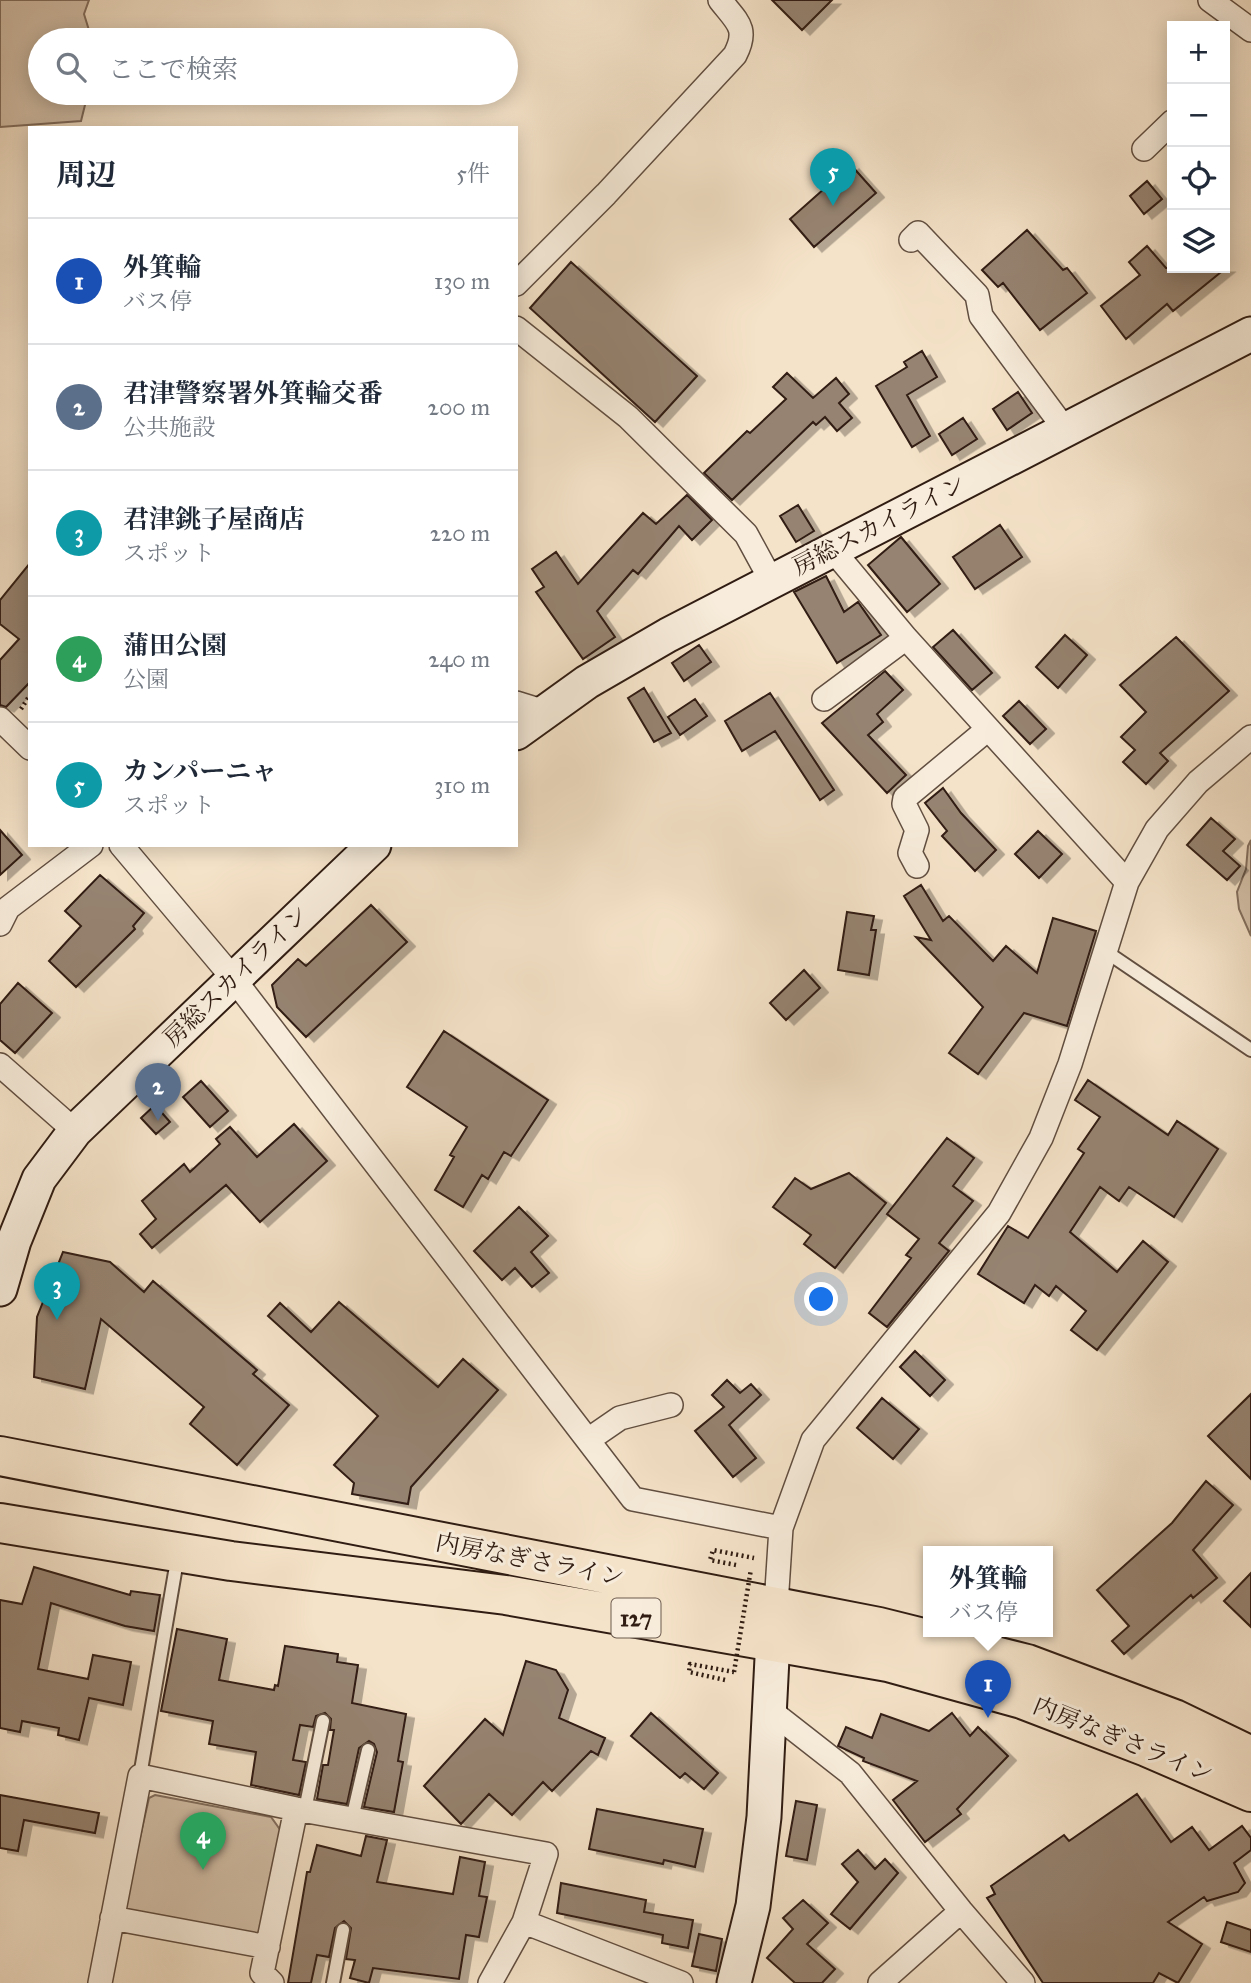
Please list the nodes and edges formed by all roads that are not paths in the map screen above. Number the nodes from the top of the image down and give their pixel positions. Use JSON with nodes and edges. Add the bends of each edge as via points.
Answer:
{"nodes":[{"id":1,"x":720,"y":0,"type":"edge"},
{"id":2,"x":1213,"y":11,"type":"edge"},
{"id":3,"x":1251,"y":30,"type":"edge"},
{"id":4,"x":1167,"y":127,"type":"edge"},
{"id":5,"x":1144,"y":149,"type":"dead end"},
{"id":6,"x":911,"y":240,"type":"dead end"},
{"id":7,"x":518,"y":282,"type":"edge"},
{"id":8,"x":518,"y":330,"type":"edge"},
{"id":9,"x":1251,"y":334,"type":"edge"},
{"id":10,"x":1065,"y":428,"type":"junction"},
{"id":11,"x":832,"y":548,"type":"junction"},
{"id":12,"x":771,"y":580,"type":"junction"},
{"id":13,"x":906,"y":638,"type":"junction"},
{"id":14,"x":824,"y":699,"type":"dead end"},
{"id":15,"x":531,"y":708,"type":"edge"},
{"id":16,"x":0,"y":719,"type":"edge"},
{"id":17,"x":988,"y":729,"type":"junction"},
{"id":18,"x":518,"y":730,"type":"edge"},
{"id":19,"x":1251,"y":737,"type":"edge"},
{"id":20,"x":28,"y":746,"type":"edge"},
{"id":21,"x":89,"y":847,"type":"edge"},
{"id":22,"x":123,"y":847,"type":"edge"},
{"id":23,"x":372,"y":847,"type":"edge"},
{"id":24,"x":917,"y":866,"type":"dead end"},
{"id":25,"x":1127,"y":882,"type":"junction"},
{"id":26,"x":3,"y":910,"type":"edge"},
{"id":27,"x":1105,"y":951,"type":"junction"},
{"id":28,"x":233,"y":978,"type":"junction"},
{"id":29,"x":1251,"y":1050,"type":"edge"},
{"id":30,"x":0,"y":1065,"type":"edge"},
{"id":31,"x":75,"y":1131,"type":"junction"},
{"id":32,"x":0,"y":1289,"type":"edge"},
{"id":33,"x":671,"y":1405,"type":"dead end"},
{"id":34,"x":588,"y":1440,"type":"junction"},
{"id":35,"x":0,"y":1456,"type":"edge"},
{"id":36,"x":0,"y":1523,"type":"edge"},
{"id":37,"x":782,"y":1528,"type":"junction"},
{"id":38,"x":175,"y":1572,"type":"dead end"},
{"id":39,"x":774,"y":1623,"type":"junction"},
{"id":40,"x":772,"y":1712,"type":"junction"},
{"id":41,"x":323,"y":1721,"type":"dead end"},
{"id":42,"x":368,"y":1750,"type":"dead end"},
{"id":43,"x":1251,"y":1756,"type":"edge"},
{"id":44,"x":140,"y":1776,"type":"junction"},
{"id":45,"x":1251,"y":1792,"type":"edge"},
{"id":46,"x":300,"y":1810,"type":"junction"},
{"id":47,"x":352,"y":1819,"type":"junction"},
{"id":48,"x":961,"y":1911,"type":"junction"},
{"id":49,"x":112,"y":1918,"type":"junction"},
{"id":50,"x":524,"y":1922,"type":"junction"},
{"id":51,"x":343,"y":1930,"type":"dead end"},
{"id":52,"x":268,"y":1947,"type":"junction"},
{"id":53,"x":100,"y":1983,"type":"edge"},
{"id":54,"x":272,"y":1983,"type":"edge"},
{"id":55,"x":333,"y":1983,"type":"edge"},
{"id":56,"x":490,"y":1983,"type":"edge"},
{"id":57,"x":681,"y":1983,"type":"edge"},
{"id":58,"x":734,"y":1983,"type":"edge"},
{"id":59,"x":880,"y":1983,"type":"edge"},
{"id":60,"x":1023,"y":1983,"type":"edge"}],
"edges":[{"from":1,"to":7,"type":"street","via":[[742,29],[742,42],[734,55]]},
{"from":2,"to":3,"type":"street"},
{"from":4,"to":5,"type":"street"},
{"from":6,"to":10,"type":"street","via":[[918,233],[977,295],[981,316]]},
{"from":8,"to":12,"type":"street","via":[[638,427],[746,534]]},
{"from":9,"to":10,"type":"main road","name":"房総スカイライン"},
{"from":10,"to":11,"type":"main road","name":"房総スカイライン"},
{"from":11,"to":12,"type":"main road","name":"房総スカイライン"},
{"from":11,"to":13,"type":"street"},
{"from":12,"to":15,"type":"main road","name":"房総スカイライン","via":[[599,676]]},
{"from":13,"to":14,"type":"street"},
{"from":13,"to":17,"type":"street"},
{"from":15,"to":18,"type":"main road","name":"房総スカイライン"},
{"from":16,"to":20,"type":"street"},
{"from":17,"to":24,"type":"street","via":[[905,798],[917,830],[910,853]]},
{"from":17,"to":25,"type":"street"},
{"from":19,"to":25,"type":"street","via":[[1198,782],[1157,829]]},
{"from":21,"to":26,"type":"street"},
{"from":22,"to":28,"type":"street"},
{"from":23,"to":28,"type":"main road","name":"房総スカイライン"},
{"from":25,"to":27,"type":"street"},
{"from":27,"to":29,"type":"lane"},
{"from":27,"to":37,"type":"street","via":[[1041,1138],[1005,1202],[813,1440]]},
{"from":28,"to":31,"type":"main road","name":"房総スカイライン"},
{"from":28,"to":34,"type":"street"},
{"from":30,"to":31,"type":"street"},
{"from":31,"to":32,"type":"main road","name":"房総スカイライン","via":[[39,1179],[13,1241]]},
{"from":33,"to":34,"type":"street","via":[[620,1418]]},
{"from":34,"to":37,"type":"street","via":[[634,1499]]},
{"from":35,"to":39,"type":"highway","name":"内房なぎさライン","number":"127","via":[[510,1557]]},
{"from":36,"to":39,"type":"highway","name":"内房なぎさライン","number":"127","via":[[231,1560]]},
{"from":37,"to":39,"type":"street"},
{"from":38,"to":44,"type":"lane"},
{"from":39,"to":40,"type":"main road"},
{"from":39,"to":43,"type":"highway","name":"内房なぎさライン","number":"127","via":[[1027,1664],[1174,1719]]},
{"from":39,"to":45,"type":"highway","name":"内房なぎさライン","number":"127","via":[[888,1662],[1022,1699]]},
{"from":40,"to":48,"type":"street","via":[[850,1773]]},
{"from":40,"to":58,"type":"main road","via":[[753,1906]]},
{"from":41,"to":46,"type":"lane"},
{"from":42,"to":47,"type":"lane"},
{"from":44,"to":46,"type":"street"},
{"from":44,"to":49,"type":"street"},
{"from":46,"to":47,"type":"street"},
{"from":46,"to":52,"type":"street"},
{"from":47,"to":50,"type":"street","via":[[546,1854]]},
{"from":48,"to":59,"type":"street"},
{"from":48,"to":60,"type":"street"},
{"from":49,"to":52,"type":"street"},
{"from":49,"to":53,"type":"street"},
{"from":50,"to":56,"type":"street"},
{"from":50,"to":57,"type":"street"},
{"from":51,"to":55,"type":"lane"},
{"from":52,"to":54,"type":"street","via":[[262,1973]]}]}
